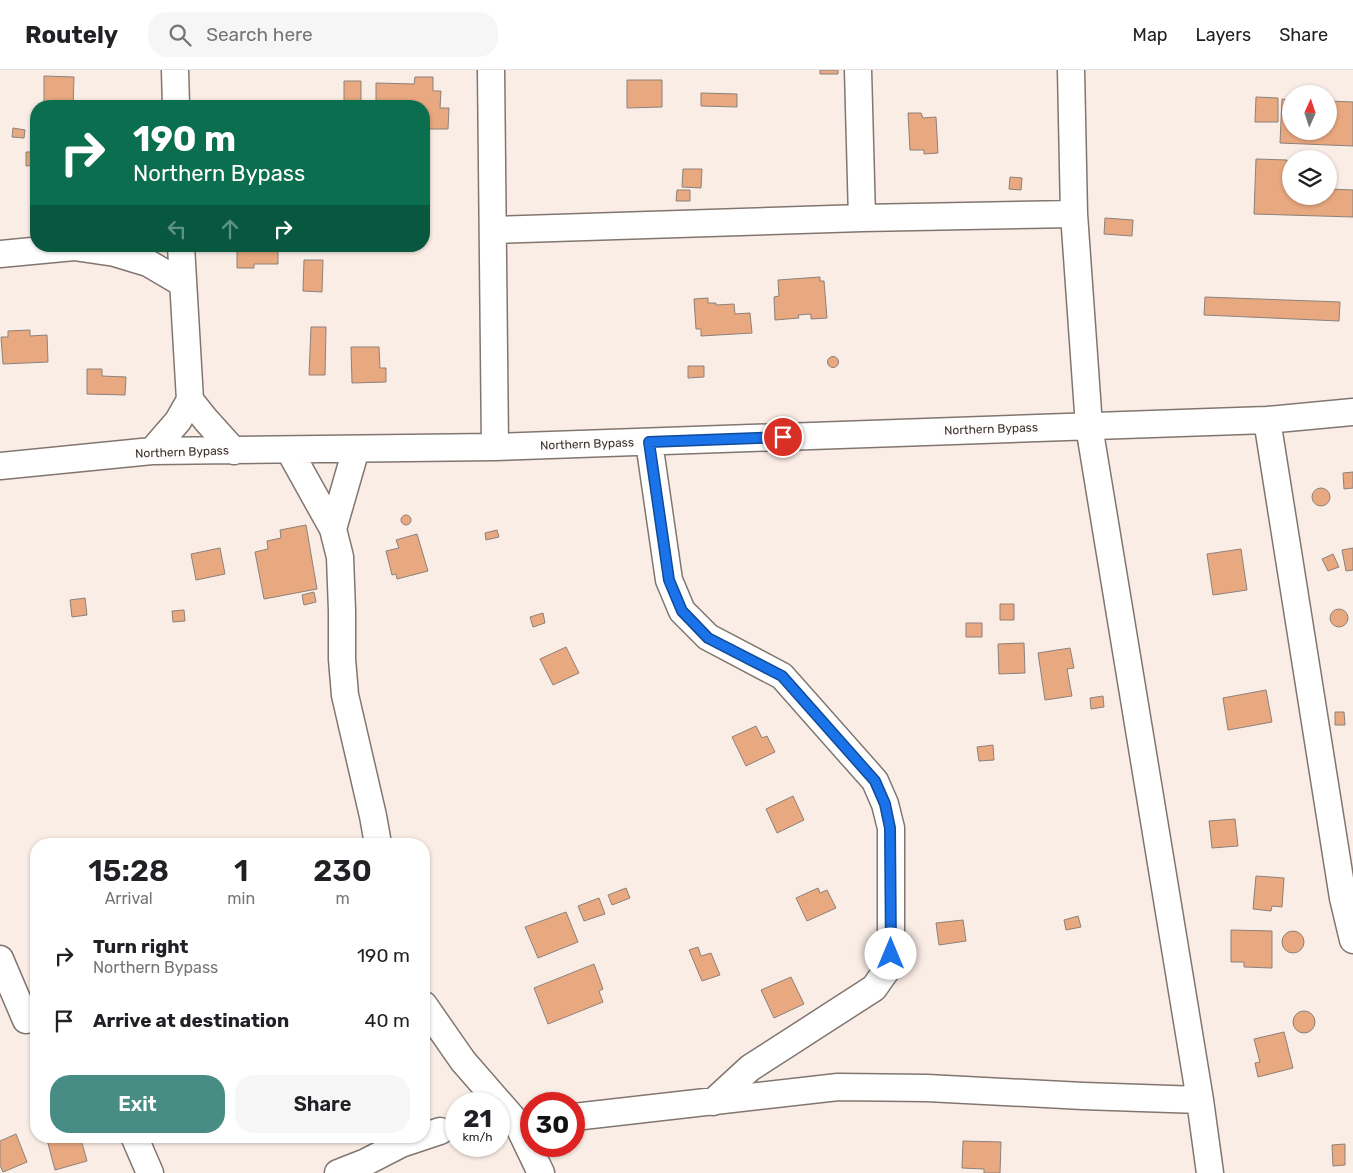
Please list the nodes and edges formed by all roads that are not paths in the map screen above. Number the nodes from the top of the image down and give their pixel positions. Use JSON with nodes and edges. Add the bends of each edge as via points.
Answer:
{"nodes":[{"id":1,"x":176,"y":70,"type":"edge"},
{"id":2,"x":491,"y":70,"type":"edge"},
{"id":3,"x":858,"y":70,"type":"edge"},
{"id":4,"x":1070,"y":70,"type":"edge"},
{"id":5,"x":176,"y":100,"type":"edge"},
{"id":6,"x":1074,"y":214,"type":"junction"},
{"id":7,"x":862,"y":218,"type":"junction"},
{"id":8,"x":493,"y":230,"type":"junction"},
{"id":9,"x":30,"y":251,"type":"edge"},
{"id":10,"x":107,"y":252,"type":"edge"},
{"id":11,"x":181,"y":252,"type":"edge"},
{"id":12,"x":0,"y":254,"type":"edge"},
{"id":13,"x":182,"y":283,"type":"junction"},
{"id":14,"x":190,"y":400,"type":"junction"},
{"id":15,"x":1353,"y":412,"type":"edge"},
{"id":16,"x":1267,"y":420,"type":"junction"},
{"id":17,"x":1089,"y":426,"type":"junction"},
{"id":18,"x":649,"y":442,"type":"junction"},
{"id":19,"x":495,"y":447,"type":"junction"},
{"id":20,"x":356,"y":449,"type":"junction"},
{"id":21,"x":234,"y":450,"type":"junction"},
{"id":22,"x":289,"y":450,"type":"junction"},
{"id":23,"x":152,"y":451,"type":"junction"},
{"id":24,"x":0,"y":466,"type":"edge"},
{"id":25,"x":333,"y":529,"type":"junction"},
{"id":26,"x":377,"y":838,"type":"edge"},
{"id":27,"x":1353,"y":940,"type":"edge"},
{"id":28,"x":0,"y":959,"type":"edge"},
{"id":29,"x":0,"y":1008,"type":"edge"},
{"id":30,"x":430,"y":1014,"type":"edge"},
{"id":31,"x":30,"y":1020,"type":"edge"},
{"id":32,"x":30,"y":1022,"type":"edge"},
{"id":33,"x":1200,"y":1100,"type":"junction"},
{"id":34,"x":713,"y":1102,"type":"junction"},
{"id":35,"x":585,"y":1116,"type":"edge"},
{"id":36,"x":516,"y":1123,"type":"edge"},
{"id":37,"x":137,"y":1143,"type":"edge"},
{"id":38,"x":404,"y":1143,"type":"edge"},
{"id":39,"x":150,"y":1173,"type":"edge"},
{"id":40,"x":338,"y":1173,"type":"edge"},
{"id":41,"x":541,"y":1173,"type":"edge"},
{"id":42,"x":1210,"y":1173,"type":"edge"}],
"edges":[{"from":1,"to":5,"type":"street"},
{"from":2,"to":8,"type":"street"},
{"from":3,"to":7,"type":"street"},
{"from":4,"to":6,"type":"street"},
{"from":6,"to":7,"type":"street"},
{"from":6,"to":17,"type":"street"},
{"from":7,"to":8,"type":"street"},
{"from":8,"to":19,"type":"street"},
{"from":9,"to":12,"type":"street"},
{"from":10,"to":13,"type":"street","via":[[148,263]]},
{"from":11,"to":13,"type":"street"},
{"from":13,"to":14,"type":"street"},
{"from":14,"to":21,"type":"street"},
{"from":14,"to":23,"type":"street","via":[[178,421]]},
{"from":15,"to":16,"type":"street","name":"Northern Bypass"},
{"from":16,"to":17,"type":"street","name":"Northern Bypass"},
{"from":16,"to":27,"type":"street","via":[[1343,898]]},
{"from":17,"to":18,"type":"street","name":"Northern Bypass"},
{"from":17,"to":33,"type":"street"},
{"from":18,"to":19,"type":"street","name":"Northern Bypass"},
{"from":18,"to":34,"type":"street","via":[[669,580],[682,611],[708,638],[782,676],[875,781],[885,804],[890,828],[891,954],[886,971],[874,988],[750,1068]]},
{"from":19,"to":20,"type":"street","name":"Northern Bypass"},
{"from":20,"to":22,"type":"street","name":"Northern Bypass"},
{"from":20,"to":25,"type":"street"},
{"from":21,"to":22,"type":"street","name":"Northern Bypass"},
{"from":21,"to":23,"type":"street","name":"Northern Bypass"},
{"from":22,"to":25,"type":"street"},
{"from":23,"to":24,"type":"street","name":"Northern Bypass"},
{"from":25,"to":26,"type":"street","via":[[340,557],[345,695]]},
{"from":28,"to":31,"type":"street"},
{"from":29,"to":32,"type":"street"},
{"from":30,"to":36,"type":"street","via":[[463,1062]]},
{"from":33,"to":34,"type":"street","via":[[838,1087]]},
{"from":33,"to":42,"type":"street"},
{"from":34,"to":35,"type":"street"},
{"from":36,"to":41,"type":"street"},
{"from":37,"to":39,"type":"street"},
{"from":38,"to":40,"type":"street"}]}
